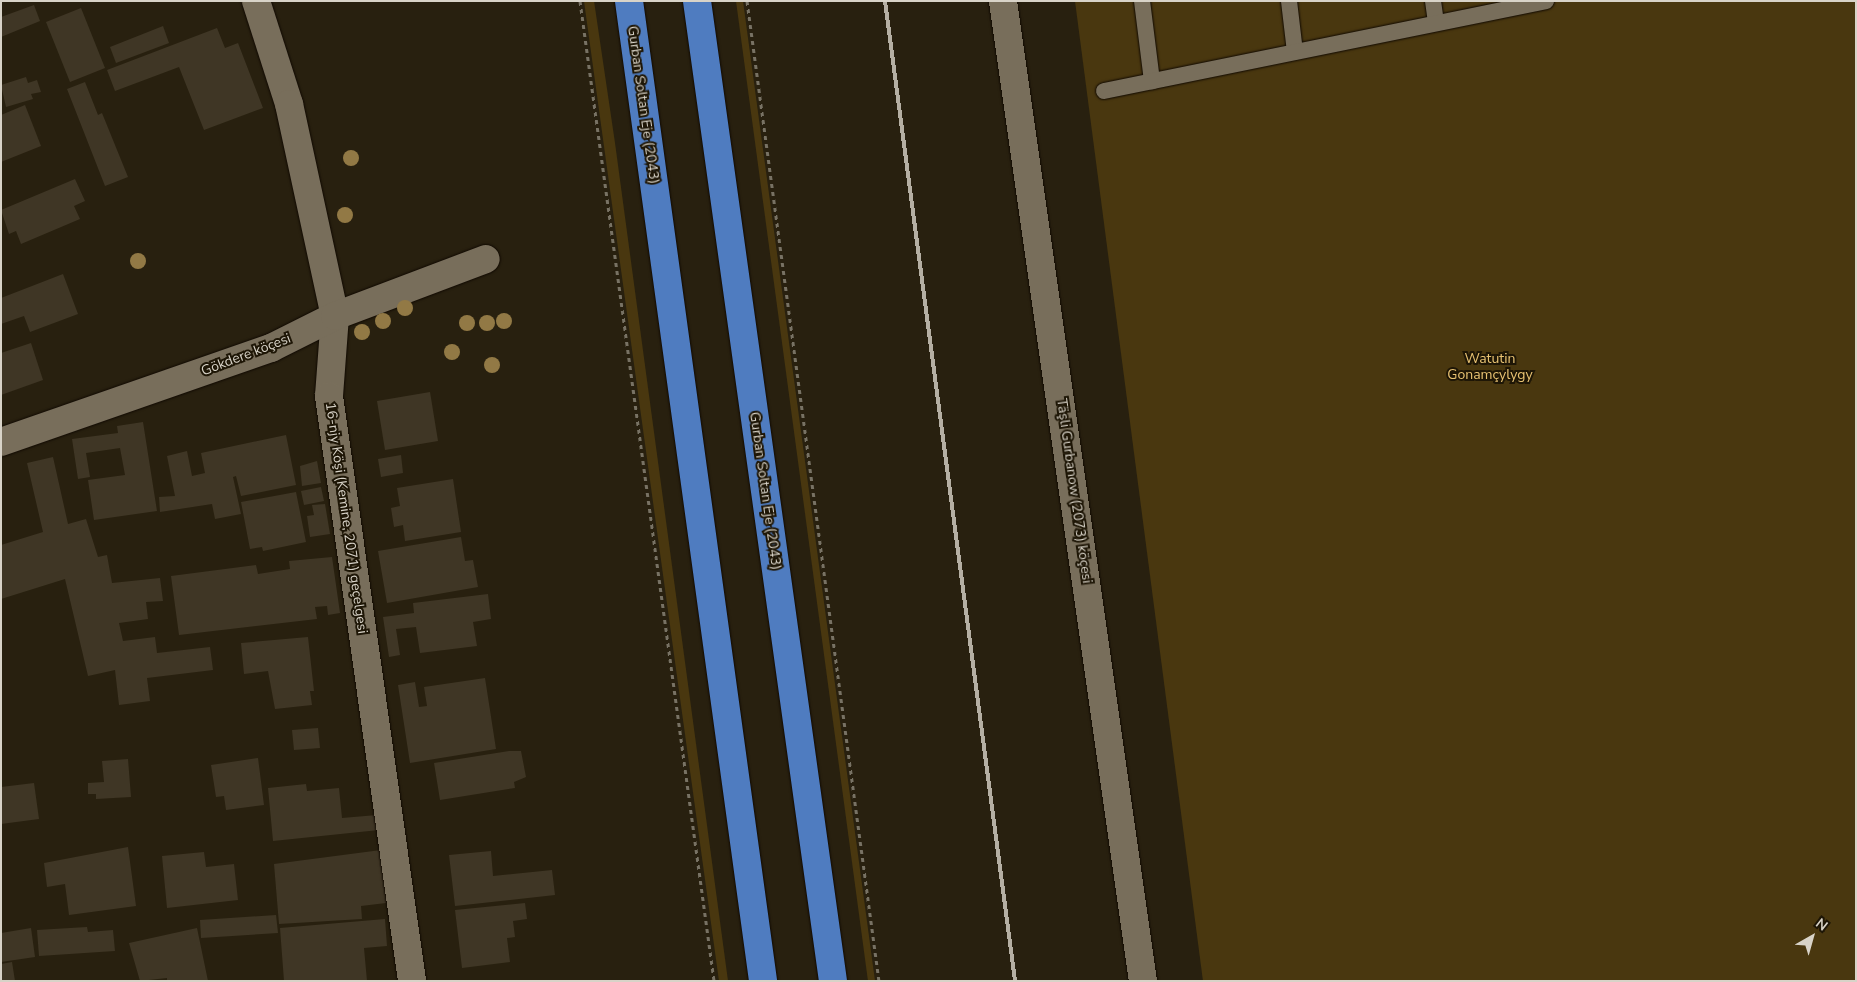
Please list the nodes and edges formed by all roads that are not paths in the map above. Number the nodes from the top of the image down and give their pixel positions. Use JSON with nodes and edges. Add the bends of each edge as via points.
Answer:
{"nodes":[{"id":1,"x":256,"y":1,"type":"edge"},
{"id":2,"x":629,"y":1,"type":"edge"},
{"id":3,"x":697,"y":1,"type":"edge"},
{"id":4,"x":1002,"y":1,"type":"edge"},
{"id":5,"x":1142,"y":1,"type":"edge"},
{"id":6,"x":1288,"y":1,"type":"edge"},
{"id":7,"x":1433,"y":1,"type":"edge"},
{"id":8,"x":1546,"y":1,"type":"edge"},
{"id":9,"x":1436,"y":24,"type":"junction"},
{"id":10,"x":1295,"y":52,"type":"junction"},
{"id":11,"x":1152,"y":81,"type":"junction"},
{"id":12,"x":1104,"y":91,"type":"dead end"},
{"id":13,"x":486,"y":260,"type":"dead end"},
{"id":14,"x":335,"y":316,"type":"junction"},
{"id":15,"x":1,"y":442,"type":"edge"},
{"id":16,"x":412,"y":981,"type":"edge"},
{"id":17,"x":763,"y":981,"type":"edge"},
{"id":18,"x":833,"y":981,"type":"edge"},
{"id":19,"x":1143,"y":981,"type":"edge"}],
"edges":[{"from":1,"to":14,"type":"street","name":"16-njy Köşi (Kemine, 2071) geçelgesi","via":[[289,104]]},
{"from":2,"to":17,"type":"highway","name":"Gurban Soltan Eje (2043)"},
{"from":3,"to":18,"type":"highway","name":"Gurban Soltan Eje (2043)"},
{"from":4,"to":19,"type":"street","name":"Täşli Gurbanow (2073) köçesi"},
{"from":5,"to":11,"type":"lane"},
{"from":6,"to":10,"type":"lane"},
{"from":7,"to":9,"type":"lane"},
{"from":8,"to":9,"type":"lane"},
{"from":9,"to":10,"type":"lane"},
{"from":10,"to":11,"type":"lane"},
{"from":11,"to":12,"type":"lane"},
{"from":13,"to":14,"type":"street","name":"Gökdere köçesi"},
{"from":14,"to":15,"type":"street","name":"Gökdere köçesi","via":[[271,348]]},
{"from":14,"to":16,"type":"street","name":"16-njy Köşi (Kemine, 2071) geçelgesi","via":[[329,396]]}]}
